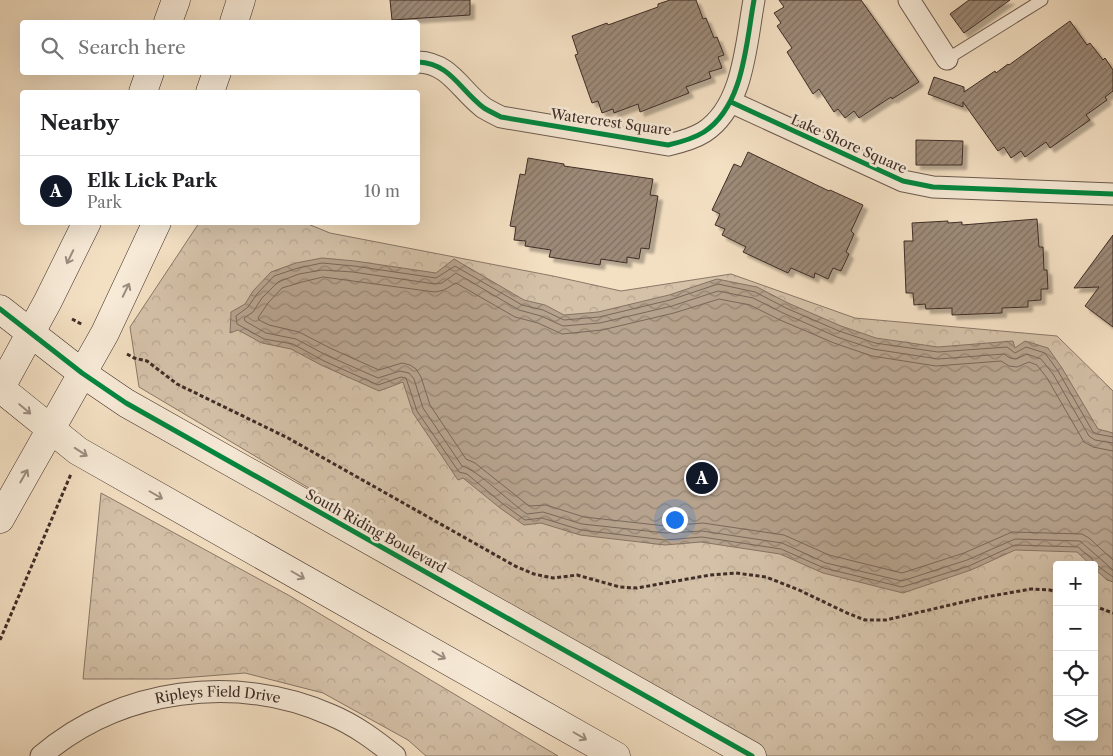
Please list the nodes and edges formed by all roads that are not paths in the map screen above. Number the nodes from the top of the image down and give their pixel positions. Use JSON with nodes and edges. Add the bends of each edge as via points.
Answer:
{"nodes":[{"id":1,"x":176,"y":0,"type":"edge"},
{"id":2,"x":241,"y":0,"type":"edge"},
{"id":3,"x":754,"y":0,"type":"edge"},
{"id":4,"x":909,"y":0,"type":"edge"},
{"id":5,"x":1042,"y":0,"type":"edge"},
{"id":6,"x":169,"y":20,"type":"edge"},
{"id":7,"x":235,"y":20,"type":"edge"},
{"id":8,"x":947,"y":60,"type":"joint"},
{"id":9,"x":420,"y":62,"type":"edge"},
{"id":10,"x":149,"y":75,"type":"edge"},
{"id":11,"x":216,"y":75,"type":"edge"},
{"id":12,"x":143,"y":90,"type":"edge"},
{"id":13,"x":211,"y":90,"type":"edge"},
{"id":14,"x":731,"y":102,"type":"junction"},
{"id":15,"x":1113,"y":194,"type":"edge"},
{"id":16,"x":86,"y":225,"type":"edge"},
{"id":17,"x":156,"y":225,"type":"edge"},
{"id":18,"x":0,"y":309,"type":"edge"},
{"id":19,"x":30,"y":333,"type":"junction"},
{"id":20,"x":82,"y":373,"type":"junction"},
{"id":21,"x":0,"y":388,"type":"edge"},
{"id":22,"x":50,"y":429,"type":"junction"},
{"id":23,"x":0,"y":519,"type":"edge"},
{"id":24,"x":41,"y":756,"type":"edge"},
{"id":25,"x":395,"y":756,"type":"edge"},
{"id":26,"x":616,"y":756,"type":"edge"},
{"id":27,"x":752,"y":756,"type":"edge"}],
"edges":[{"from":1,"to":6,"type":"street"},
{"from":2,"to":7,"type":"street"},
{"from":3,"to":14,"type":"street","name":"Watercrest Square","via":[[739,80]]},
{"from":4,"to":8,"type":"street"},
{"from":5,"to":8,"type":"lane"},
{"from":9,"to":14,"type":"street","name":"Watercrest Square","via":[[443,68],[484,108],[501,117],[668,145],[704,132],[720,118]]},
{"from":10,"to":12,"type":"street"},
{"from":11,"to":13,"type":"street"},
{"from":14,"to":15,"type":"street","name":"Lake Shore Square","via":[[903,182],[933,187]]},
{"from":16,"to":19,"type":"street","one_way":true},
{"from":20,"to":17,"type":"street","one_way":true,"via":[[105,333]]},
{"from":18,"to":19,"type":"street","name":"South Riding Boulevard"},
{"from":19,"to":20,"type":"street","name":"South Riding Boulevard"},
{"from":19,"to":21,"type":"street"},
{"from":20,"to":22,"type":"street"},
{"from":20,"to":27,"type":"street","name":"South Riding Boulevard","via":[[126,403]]},
{"from":21,"to":22,"type":"street","one_way":true},
{"from":23,"to":22,"type":"street","one_way":true},
{"from":22,"to":26,"type":"street","one_way":true,"via":[[78,451]]},
{"from":24,"to":25,"type":"street","name":"Ripleys Field Drive","via":[[90,722],[116,710],[167,695],[224,691],[272,696],[309,706],[353,726]]}]}
